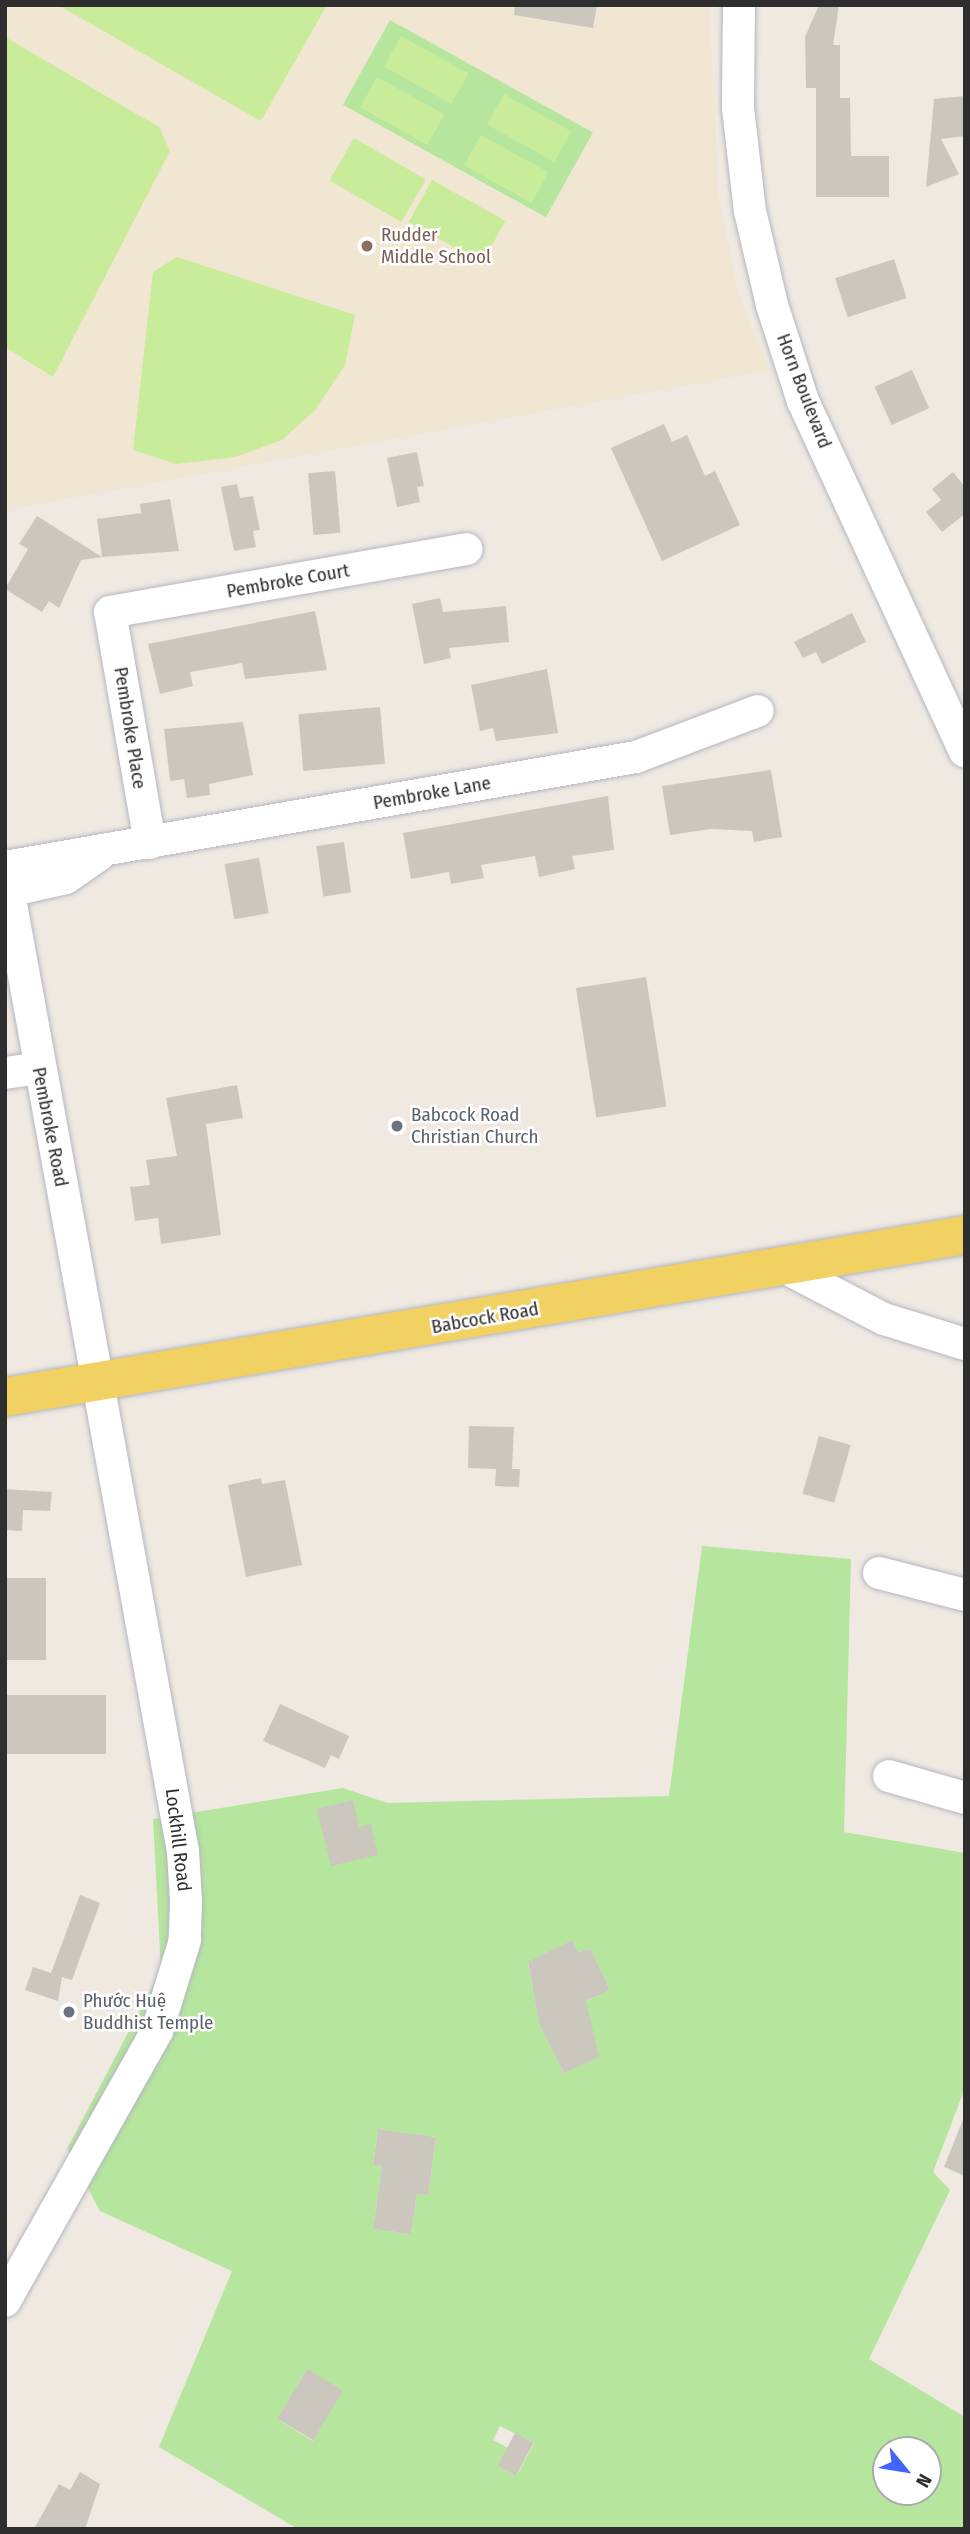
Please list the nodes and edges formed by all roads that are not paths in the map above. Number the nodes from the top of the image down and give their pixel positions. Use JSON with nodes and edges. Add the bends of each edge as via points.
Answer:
{"nodes":[{"id":1,"x":739,"y":5,"type":"edge"},
{"id":2,"x":466,"y":550,"type":"dead end"},
{"id":3,"x":110,"y":612,"type":"joint"},
{"id":4,"x":758,"y":711,"type":"dead end"},
{"id":5,"x":965,"y":751,"type":"edge"},
{"id":6,"x":150,"y":843,"type":"junction"},
{"id":7,"x":7,"y":876,"type":"edge"},
{"id":8,"x":39,"y":1068,"type":"junction"},
{"id":9,"x":5,"y":1073,"type":"edge"},
{"id":10,"x":965,"y":1235,"type":"edge"},
{"id":11,"x":782,"y":1266,"type":"junction"},
{"id":12,"x":965,"y":1344,"type":"edge"},
{"id":13,"x":96,"y":1384,"type":"junction"},
{"id":14,"x":5,"y":1397,"type":"edge"},
{"id":15,"x":879,"y":1573,"type":"dead end"},
{"id":16,"x":965,"y":1595,"type":"edge"},
{"id":17,"x":889,"y":1776,"type":"dead end"},
{"id":18,"x":965,"y":1798,"type":"edge"},
{"id":19,"x":5,"y":2301,"type":"edge"}],
"edges":[{"from":1,"to":5,"type":"street","name":"Horn Boulevard","via":[[738,108],[750,211],[772,305],[803,401]]},
{"from":2,"to":3,"type":"street","name":"Pembroke Court"},
{"from":3,"to":6,"type":"street","name":"Pembroke Place"},
{"from":4,"to":6,"type":"street","name":"Pembroke Lane","via":[[636,757]]},
{"from":6,"to":7,"type":"street","name":"Pembroke Lane","via":[[99,855],[61,854]]},
{"from":7,"to":8,"type":"street","name":"Pembroke Road"},
{"from":8,"to":9,"type":"street"},
{"from":8,"to":13,"type":"street","name":"Pembroke Road"},
{"from":10,"to":11,"type":"main road","name":"Babcock Road"},
{"from":11,"to":12,"type":"street","via":[[884,1319]]},
{"from":11,"to":13,"type":"main road","name":"Babcock Road"},
{"from":13,"to":14,"type":"main road","name":"Babcock Road"},
{"from":13,"to":19,"type":"street","name":"Lockhill Road","via":[[183,1850],[185,1940],[158,2031]]},
{"from":15,"to":16,"type":"street"},
{"from":17,"to":18,"type":"street"}]}
